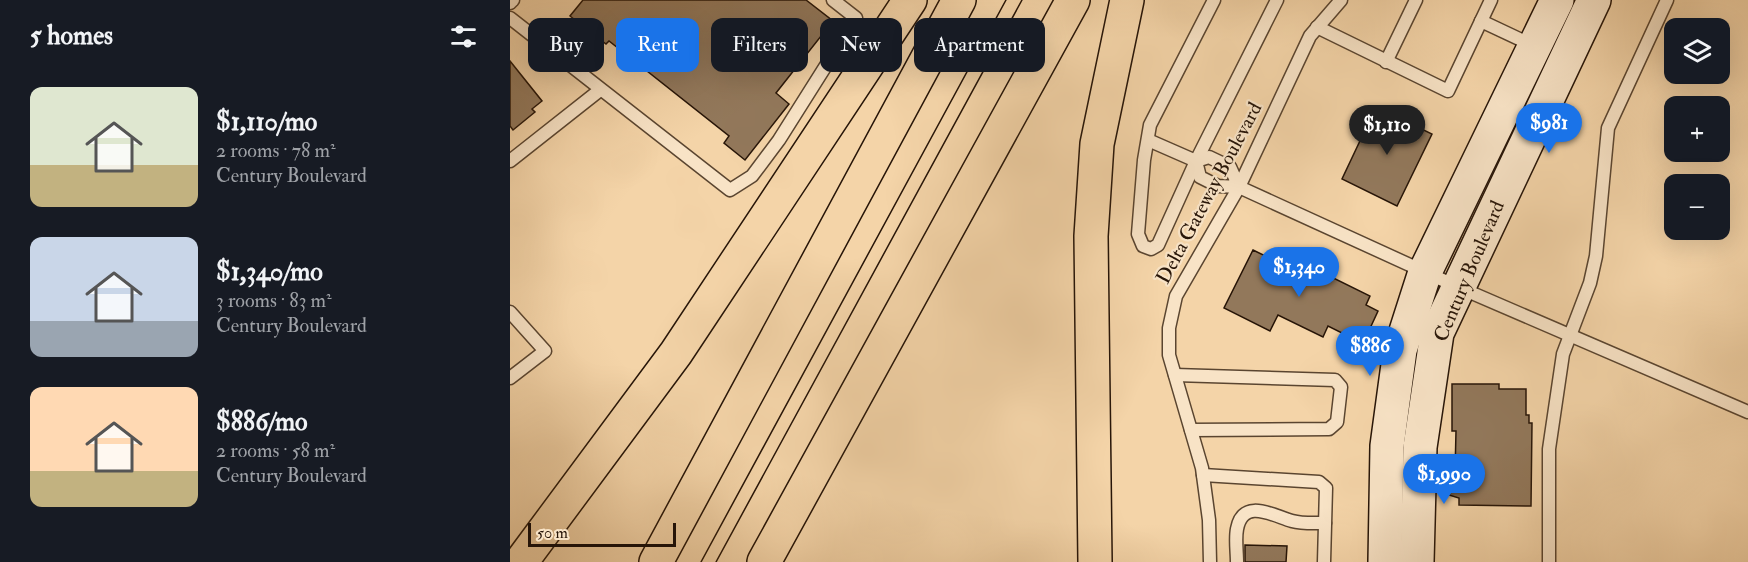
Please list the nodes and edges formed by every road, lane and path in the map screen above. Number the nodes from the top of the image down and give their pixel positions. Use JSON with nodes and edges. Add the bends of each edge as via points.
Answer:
{"nodes":[{"id":1,"x":833,"y":0,"type":"edge"},
{"id":2,"x":910,"y":0,"type":"edge"},
{"id":3,"x":958,"y":0,"type":"edge"},
{"id":4,"x":1073,"y":0,"type":"edge"},
{"id":5,"x":1127,"y":0,"type":"edge"},
{"id":6,"x":1214,"y":0,"type":"edge"},
{"id":7,"x":1277,"y":0,"type":"edge"},
{"id":8,"x":1341,"y":0,"type":"edge"},
{"id":9,"x":1416,"y":0,"type":"edge"},
{"id":10,"x":1491,"y":0,"type":"edge"},
{"id":11,"x":1557,"y":0,"type":"edge"},
{"id":12,"x":1594,"y":0,"type":"edge"},
{"id":13,"x":1667,"y":0,"type":"edge"},
{"id":14,"x":510,"y":18,"type":"edge"},
{"id":15,"x":1481,"y":21,"type":"junction"},
{"id":16,"x":1317,"y":27,"type":"junction"},
{"id":17,"x":1534,"y":46,"type":"junction"},
{"id":18,"x":1386,"y":62,"type":"junction"},
{"id":19,"x":600,"y":90,"type":"junction"},
{"id":20,"x":1148,"y":140,"type":"junction"},
{"id":21,"x":510,"y":161,"type":"edge"},
{"id":22,"x":1196,"y":161,"type":"junction"},
{"id":23,"x":1239,"y":187,"type":"junction"},
{"id":24,"x":1425,"y":272,"type":"junction"},
{"id":25,"x":1458,"y":287,"type":"junction"},
{"id":26,"x":510,"y":312,"type":"edge"},
{"id":27,"x":1570,"y":335,"type":"junction"},
{"id":28,"x":1175,"y":375,"type":"junction"},
{"id":29,"x":510,"y":378,"type":"edge"},
{"id":30,"x":1748,"y":412,"type":"edge"},
{"id":31,"x":1191,"y":430,"type":"junction"},
{"id":32,"x":1203,"y":475,"type":"junction"},
{"id":33,"x":1325,"y":523,"type":"junction"},
{"id":34,"x":521,"y":562,"type":"edge"},
{"id":35,"x":656,"y":562,"type":"edge"},
{"id":36,"x":764,"y":562,"type":"edge"},
{"id":37,"x":1095,"y":562,"type":"edge"},
{"id":38,"x":1210,"y":562,"type":"edge"},
{"id":39,"x":1237,"y":562,"type":"edge"},
{"id":40,"x":1324,"y":562,"type":"edge"},
{"id":41,"x":1385,"y":562,"type":"edge"},
{"id":42,"x":1417,"y":562,"type":"edge"},
{"id":43,"x":1549,"y":562,"type":"edge"}],
"edges":[{"from":1,"to":19,"type":"lane","via":[[856,18],[779,140],[752,176],[730,190]]},
{"from":2,"to":34,"type":"highway","via":[[676,353]]},
{"from":3,"to":35,"type":"highway"},
{"from":4,"to":36,"type":"highway"},
{"from":5,"to":37,"type":"highway","via":[[1097,144],[1092,236]]},
{"from":6,"to":20,"type":"lane","via":[[1150,125]]},
{"from":7,"to":22,"type":"lane"},
{"from":8,"to":16,"type":"lane","name":"Delta Gateway Boulevard"},
{"from":9,"to":18,"type":"lane"},
{"from":10,"to":15,"type":"lane"},
{"from":11,"to":17,"type":"street","name":"Century Boulevard"},
{"from":12,"to":25,"type":"street","name":"Century Boulevard"},
{"from":13,"to":27,"type":"lane","via":[[1608,128],[1596,256]]},
{"from":14,"to":19,"type":"lane"},
{"from":15,"to":17,"type":"lane"},
{"from":15,"to":18,"type":"lane","via":[[1448,91]]},
{"from":16,"to":18,"type":"lane"},
{"from":16,"to":23,"type":"lane","name":"Delta Gateway Boulevard"},
{"from":17,"to":24,"type":"street","name":"Century Boulevard"},
{"from":19,"to":21,"type":"lane"},
{"from":20,"to":22,"type":"lane"},
{"from":20,"to":22,"type":"lane","via":[[1138,234],[1143,246],[1152,249],[1158,245]]},
{"from":22,"to":23,"type":"lane","via":[[1200,177],[1218,186]]},
{"from":22,"to":23,"type":"lane","via":[[1209,157],[1230,167]]},
{"from":23,"to":24,"type":"lane"},
{"from":23,"to":28,"type":"lane","name":"Delta Gateway Boulevard","via":[[1176,296],[1169,337]]},
{"from":24,"to":25,"type":"lane"},
{"from":24,"to":41,"type":"street","name":"Century Boulevard","via":[[1400,350],[1392,398]]},
{"from":25,"to":27,"type":"lane"},
{"from":25,"to":42,"type":"street","name":"Century Boulevard","via":[[1437,333],[1420,447]]},
{"from":26,"to":29,"type":"lane","via":[[545,351]]},
{"from":27,"to":30,"type":"lane"},
{"from":27,"to":43,"type":"lane","via":[[1558,380],[1549,449]]},
{"from":28,"to":31,"type":"lane","name":"Delta Gateway Boulevard"},
{"from":28,"to":31,"type":"lane","via":[[1335,380],[1341,387],[1337,422],[1329,429]]},
{"from":31,"to":32,"type":"lane","name":"Delta Gateway Boulevard"},
{"from":32,"to":33,"type":"lane","via":[[1319,482],[1326,488]]},
{"from":32,"to":38,"type":"lane","name":"Delta Gateway Boulevard"},
{"from":33,"to":39,"type":"lane","via":[[1294,522],[1265,510],[1249,513],[1237,528]]},
{"from":33,"to":40,"type":"lane"}]}
